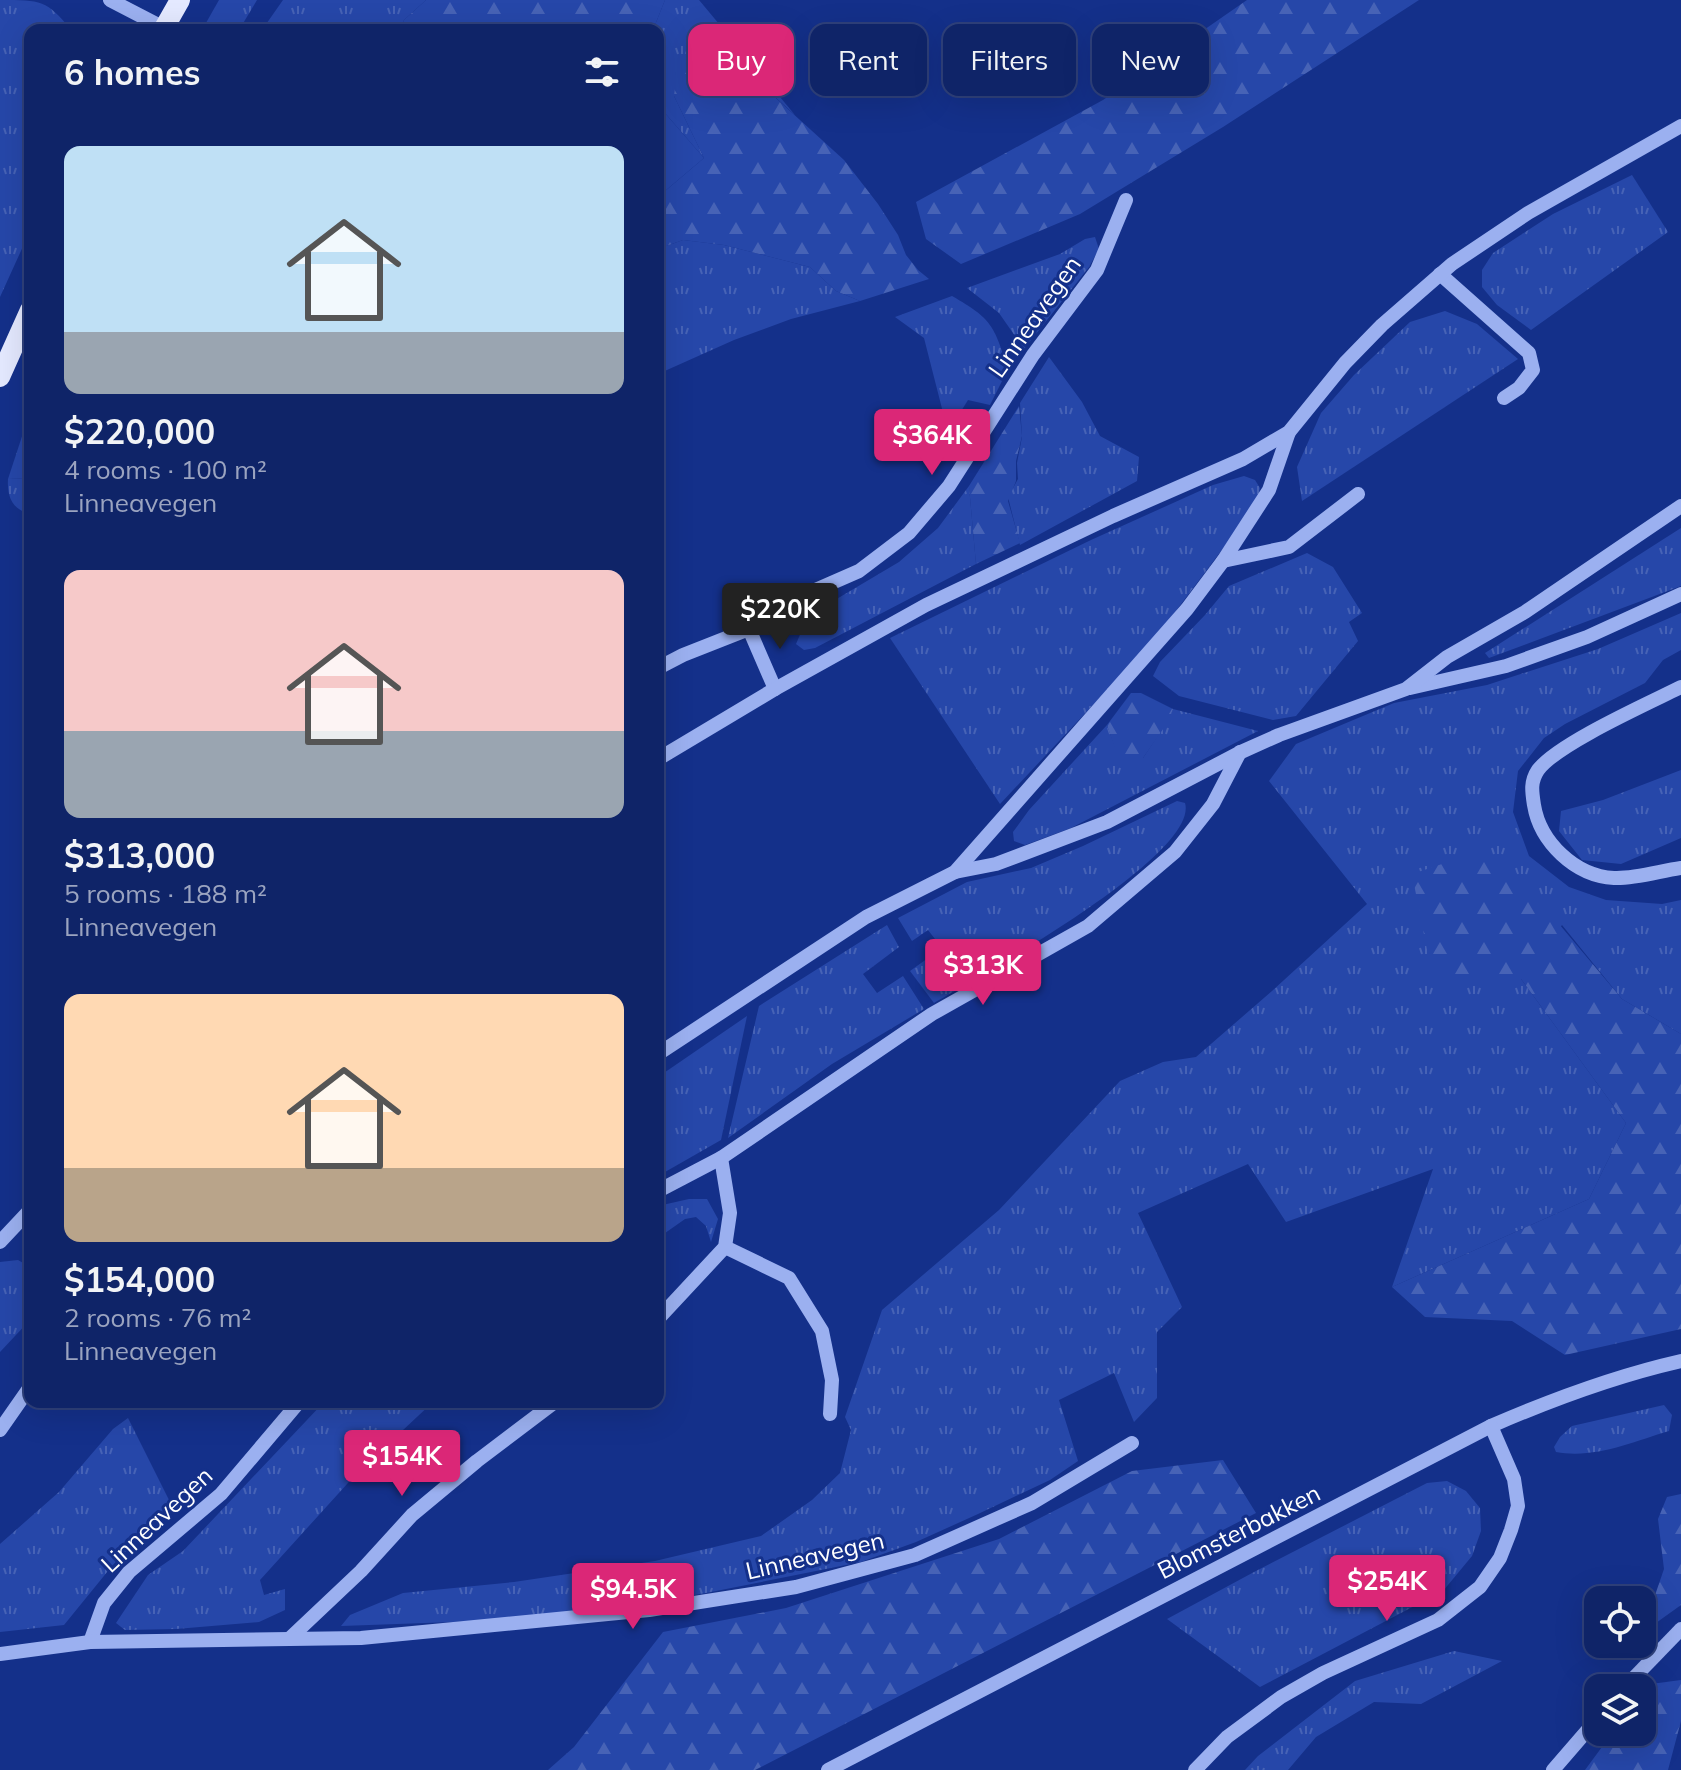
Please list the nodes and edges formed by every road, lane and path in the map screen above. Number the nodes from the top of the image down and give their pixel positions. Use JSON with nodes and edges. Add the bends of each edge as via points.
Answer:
{"nodes":[{"id":1,"x":110,"y":0,"type":"edge"},
{"id":2,"x":180,"y":0,"type":"edge"},
{"id":3,"x":155,"y":24,"type":"edge"},
{"id":4,"x":167,"y":24,"type":"edge"},
{"id":5,"x":1681,"y":126,"type":"edge"},
{"id":6,"x":1126,"y":200,"type":"dead end"},
{"id":7,"x":1440,"y":274,"type":"junction"},
{"id":8,"x":24,"y":323,"type":"edge"},
{"id":9,"x":0,"y":377,"type":"edge"},
{"id":10,"x":1504,"y":398,"type":"dead end"},
{"id":11,"x":1289,"y":432,"type":"junction"},
{"id":12,"x":1358,"y":494,"type":"dead end"},
{"id":13,"x":1681,"y":506,"type":"edge"},
{"id":14,"x":1223,"y":561,"type":"junction"},
{"id":15,"x":1681,"y":594,"type":"edge"},
{"id":16,"x":749,"y":629,"type":"junction"},
{"id":17,"x":664,"y":665,"type":"edge"},
{"id":18,"x":1681,"y":687,"type":"edge"},
{"id":19,"x":775,"y":689,"type":"junction"},
{"id":20,"x":1406,"y":689,"type":"junction"},
{"id":21,"x":1241,"y":752,"type":"junction"},
{"id":22,"x":664,"y":755,"type":"edge"},
{"id":23,"x":1681,"y":868,"type":"edge"},
{"id":24,"x":955,"y":872,"type":"junction"},
{"id":25,"x":664,"y":1050,"type":"edge"},
{"id":26,"x":721,"y":1158,"type":"junction"},
{"id":27,"x":664,"y":1188,"type":"edge"},
{"id":28,"x":24,"y":1216,"type":"edge"},
{"id":29,"x":0,"y":1242,"type":"edge"},
{"id":30,"x":725,"y":1247,"type":"junction"},
{"id":31,"x":664,"y":1313,"type":"edge"},
{"id":32,"x":1681,"y":1361,"type":"edge"},
{"id":33,"x":24,"y":1396,"type":"edge"},
{"id":34,"x":294,"y":1408,"type":"edge"},
{"id":35,"x":547,"y":1408,"type":"edge"},
{"id":36,"x":830,"y":1414,"type":"dead end"},
{"id":37,"x":1491,"y":1426,"type":"junction"},
{"id":38,"x":0,"y":1430,"type":"edge"},
{"id":39,"x":1132,"y":1443,"type":"dead end"},
{"id":40,"x":1681,"y":1629,"type":"edge"},
{"id":41,"x":289,"y":1639,"type":"junction"},
{"id":42,"x":90,"y":1642,"type":"junction"},
{"id":43,"x":0,"y":1654,"type":"edge"},
{"id":44,"x":1638,"y":1674,"type":"edge"},
{"id":45,"x":1584,"y":1734,"type":"edge"},
{"id":46,"x":828,"y":1770,"type":"edge"},
{"id":47,"x":1195,"y":1770,"type":"edge"},
{"id":48,"x":1553,"y":1770,"type":"edge"}],
"edges":[{"from":1,"to":3,"type":"street"},
{"from":2,"to":4,"type":"main road"},
{"from":5,"to":7,"type":"street","via":[[1528,213]]},
{"from":6,"to":16,"type":"street","name":"Linneavegen","via":[[1097,270],[1033,355],[949,486],[909,533],[859,571]]},
{"from":7,"to":10,"type":"street","via":[[1529,353],[1533,370]]},
{"from":7,"to":11,"type":"street","via":[[1345,363]]},
{"from":8,"to":9,"type":"main road"},
{"from":11,"to":14,"type":"street","via":[[1269,490]]},
{"from":11,"to":19,"type":"street","via":[[1243,459],[926,605]]},
{"from":12,"to":14,"type":"street","via":[[1289,547]]},
{"from":13,"to":20,"type":"street"},
{"from":14,"to":24,"type":"street","via":[[1187,609]]},
{"from":15,"to":20,"type":"street","via":[[1587,637],[1506,666]]},
{"from":16,"to":17,"type":"street","name":"Linneavegen"},
{"from":16,"to":19,"type":"street"},
{"from":18,"to":23,"type":"street","via":[[1552,756],[1531,787],[1536,819],[1566,859],[1614,878]]},
{"from":19,"to":22,"type":"street"},
{"from":20,"to":21,"type":"street"},
{"from":21,"to":24,"type":"street","via":[[1107,822],[996,864]]},
{"from":21,"to":26,"type":"street","via":[[1213,804],[1175,852],[1088,926],[932,1014]]},
{"from":24,"to":25,"type":"street","via":[[866,917]]},
{"from":26,"to":27,"type":"street"},
{"from":26,"to":30,"type":"street","via":[[730,1213]]},
{"from":28,"to":29,"type":"street"},
{"from":30,"to":31,"type":"street"},
{"from":30,"to":36,"type":"street","via":[[789,1278],[822,1331],[832,1380]]},
{"from":32,"to":37,"type":"street","name":"Blomsterbakken","via":[[1549,1400]]},
{"from":33,"to":38,"type":"street"},
{"from":34,"to":42,"type":"street","name":"Linneavegen","via":[[221,1494],[129,1572],[104,1603]]},
{"from":35,"to":41,"type":"street","via":[[412,1515]]},
{"from":37,"to":46,"type":"street","name":"Blomsterbakken"},
{"from":37,"to":47,"type":"street","via":[[1514,1479],[1518,1506],[1500,1558],[1480,1587],[1438,1620],[1281,1697],[1227,1737]]},
{"from":39,"to":41,"type":"street","name":"Linneavegen","via":[[1032,1503],[915,1555],[796,1587],[649,1610],[361,1638]]},
{"from":40,"to":44,"type":"street"},
{"from":41,"to":42,"type":"street","name":"Linneavegen"},
{"from":42,"to":43,"type":"street","name":"Linneavegen"},
{"from":45,"to":48,"type":"street"}]}
